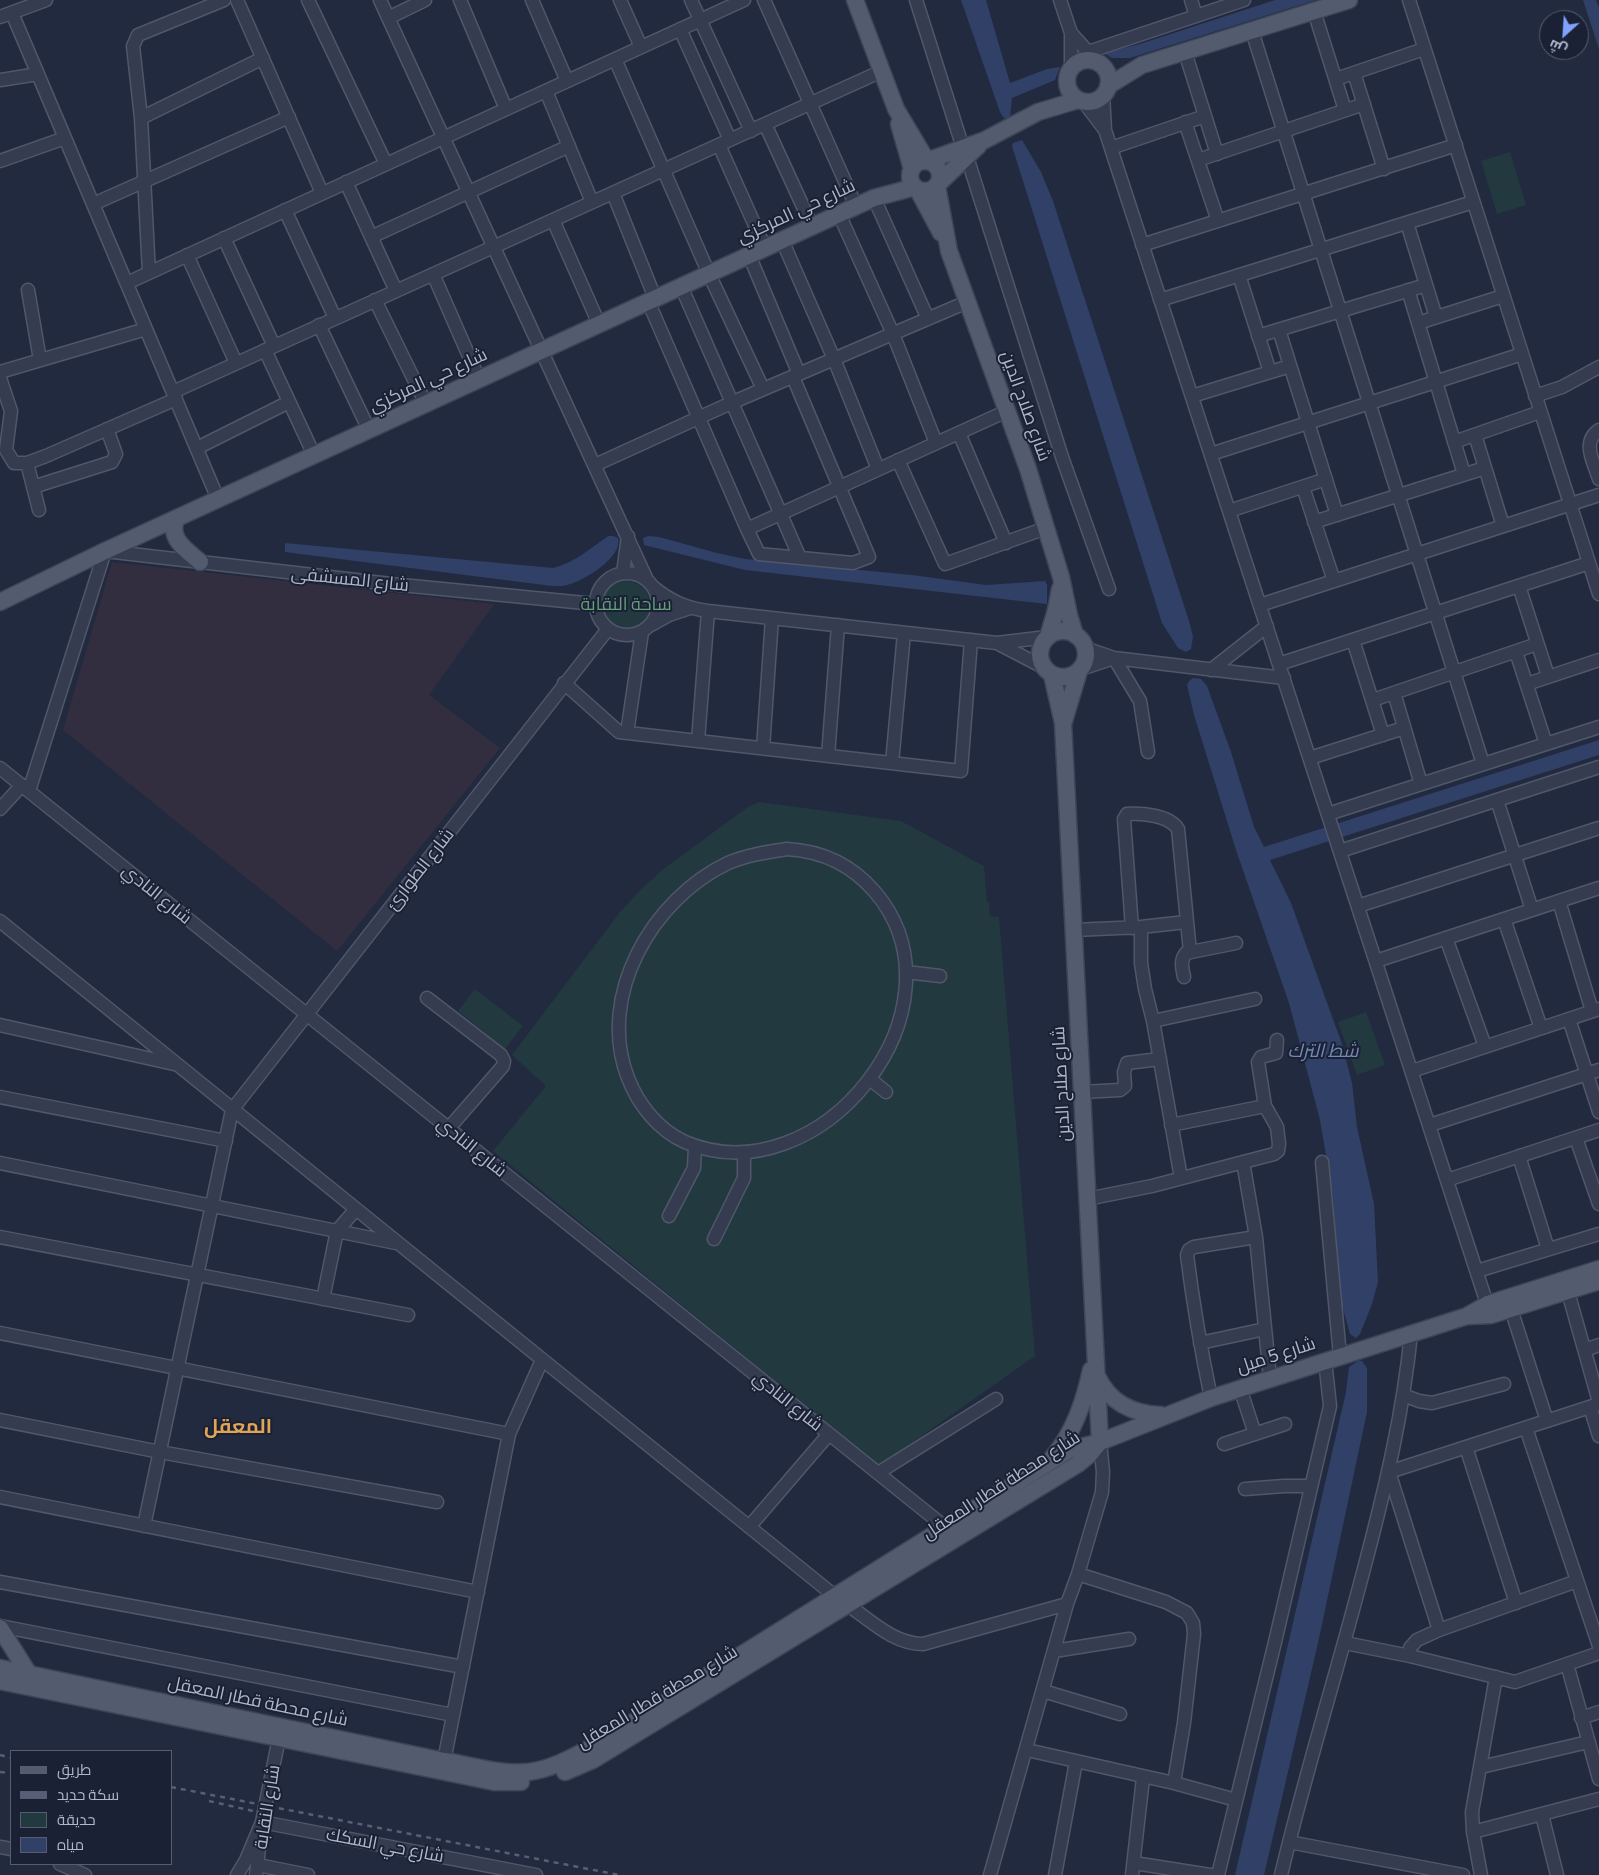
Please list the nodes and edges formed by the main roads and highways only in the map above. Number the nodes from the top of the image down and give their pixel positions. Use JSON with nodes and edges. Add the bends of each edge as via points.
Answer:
{"nodes":[{"id":1,"x":855,"y":0,"type":"edge"},
{"id":2,"x":1349,"y":0,"type":"edge"},
{"id":3,"x":1096,"y":60,"type":"junction"},
{"id":4,"x":1142,"y":65,"type":"junction"},
{"id":5,"x":1069,"y":75,"type":"junction"},
{"id":6,"x":1106,"y":90,"type":"junction"},
{"id":7,"x":1081,"y":100,"type":"junction"},
{"id":8,"x":1038,"y":112,"type":"junction"},
{"id":9,"x":910,"y":146,"type":"junction"},
{"id":10,"x":963,"y":154,"type":"junction"},
{"id":11,"x":927,"y":161,"type":"junction"},
{"id":12,"x":914,"y":180,"type":"junction"},
{"id":13,"x":937,"y":185,"type":"junction"},
{"id":14,"x":883,"y":193,"type":"junction"},
{"id":15,"x":937,"y":218,"type":"junction"},
{"id":16,"x":177,"y":518,"type":"junction"},
{"id":17,"x":200,"y":562,"type":"road end"},
{"id":18,"x":1061,"y":577,"type":"junction"},
{"id":19,"x":0,"y":602,"type":"edge"},
{"id":20,"x":1048,"y":637,"type":"junction"},
{"id":21,"x":1080,"y":642,"type":"junction"},
{"id":22,"x":1080,"y":670,"type":"junction"},
{"id":23,"x":1047,"y":671,"type":"junction"},
{"id":24,"x":1063,"y":723,"type":"junction"},
{"id":25,"x":1599,"y":1270,"type":"edge"},
{"id":26,"x":1599,"y":1281,"type":"edge"},
{"id":27,"x":1490,"y":1310,"type":"junction"},
{"id":28,"x":1095,"y":1354,"type":"junction"},
{"id":29,"x":1096,"y":1374,"type":"junction"},
{"id":30,"x":1164,"y":1416,"type":"junction"},
{"id":31,"x":1100,"y":1442,"type":"junction"},
{"id":32,"x":1046,"y":1464,"type":"junction"},
{"id":33,"x":842,"y":1601,"type":"junction"},
{"id":34,"x":0,"y":1627,"type":"edge"},
{"id":35,"x":18,"y":1656,"type":"junction"},
{"id":36,"x":2,"y":1671,"type":"edge"},
{"id":37,"x":28,"y":1681,"type":"junction"}],
"edges":[{"from":1,"to":9,"type":"main road","name":"شارع صلاح الدين"},
{"from":2,"to":4,"type":"main road"},
{"from":3,"to":4,"type":"main road"},
{"from":3,"to":5,"type":"main road","via":[[1082,61]]},
{"from":3,"to":6,"type":"main road","via":[[1107,72]]},
{"from":4,"to":6,"type":"main road"},
{"from":5,"to":7,"type":"main road","via":[[1070,92]]},
{"from":5,"to":8,"type":"main road"},
{"from":6,"to":7,"type":"main road","via":[[1094,101]]},
{"from":7,"to":8,"type":"main road"},
{"from":8,"to":10,"type":"main road"},
{"from":9,"to":10,"type":"main road"},
{"from":9,"to":11,"type":"main road","name":"شارع صلاح الدين"},
{"from":9,"to":12,"type":"main road","name":"شارع صلاح الدين"},
{"from":9,"to":14,"type":"main road","via":[[902,172]]},
{"from":10,"to":11,"type":"main road"},
{"from":10,"to":13,"type":"main road"},
{"from":10,"to":15,"type":"main road"},
{"from":11,"to":12,"type":"main road","via":[[918,163]]},
{"from":11,"to":13,"type":"main road","via":[[938,168],[940,177]]},
{"from":12,"to":13,"type":"main road","via":[[930,190]]},
{"from":12,"to":14,"type":"main road","name":"شارع حي المركزي"},
{"from":12,"to":15,"type":"main road","name":"شارع صلاح الدين"},
{"from":13,"to":15,"type":"main road","name":"شارع صلاح الدين"},
{"from":14,"to":15,"type":"main road","via":[[908,198]]},
{"from":14,"to":16,"type":"main road","name":"شارع حي المركزي"},
{"from":15,"to":18,"type":"main road","name":"شارع صلاح الدين","via":[[1028,468]]},
{"from":16,"to":17,"type":"main road","via":[[175,527],[179,544]]},
{"from":16,"to":19,"type":"main road","name":"شارع حي المركزي"},
{"from":18,"to":20,"type":"main road","name":"شارع صلاح الدين"},
{"from":18,"to":21,"type":"main road","name":"شارع صلاح الدين","via":[[1069,615]]},
{"from":20,"to":21,"type":"main road","via":[[1061,632]]},
{"from":20,"to":23,"type":"main road","via":[[1040,651],[1040,659]]},
{"from":21,"to":22,"type":"main road","via":[[1086,655]]},
{"from":22,"to":23,"type":"main road","via":[[1066,677]]},
{"from":22,"to":24,"type":"main road","name":"شارع صلاح الدين"},
{"from":23,"to":24,"type":"main road","name":"شارع صلاح الدين"},
{"from":24,"to":28,"type":"main road","name":"شارع صلاح الدين"},
{"from":25,"to":27,"type":"main road","name":"شارع 5 ميل"},
{"from":26,"to":27,"type":"main road","name":"شارع 5 ميل","via":[[1511,1309]]},
{"from":27,"to":30,"type":"main road","name":"شارع 5 ميل","via":[[1270,1378]]},
{"from":28,"to":29,"type":"main road","name":"شارع صلاح الدين"},
{"from":28,"to":32,"type":"main road","via":[[1075,1423],[1064,1443]]},
{"from":29,"to":30,"type":"main road","via":[[1106,1392],[1122,1405]]},
{"from":29,"to":31,"type":"main road","name":"شارع صلاح الدين"},
{"from":30,"to":31,"type":"main road","name":"شارع 5 ميل"},
{"from":31,"to":32,"type":"main road","name":"شارع محطة قطار المعقل","via":[[1069,1450]]},
{"from":31,"to":33,"type":"main road","name":"شارع محطة قطار المعقل","via":[[1078,1464]]},
{"from":32,"to":33,"type":"main road","name":"شارع محطة قطار المعقل","via":[[945,1527]]},
{"from":33,"to":37,"type":"main road","name":"شارع محطة قطار المعقل","via":[[600,1743],[548,1767],[528,1772],[444,1761]]},
{"from":33,"to":37,"type":"main road","name":"شارع محطة قطار المعقل","via":[[593,1760],[561,1774],[512,1783],[279,1738]]},
{"from":34,"to":35,"type":"main road"},
{"from":35,"to":36,"type":"main road"},
{"from":35,"to":37,"type":"main road"},
{"from":36,"to":37,"type":"main road","name":"شارع محطة قطار المعقل"}]}
